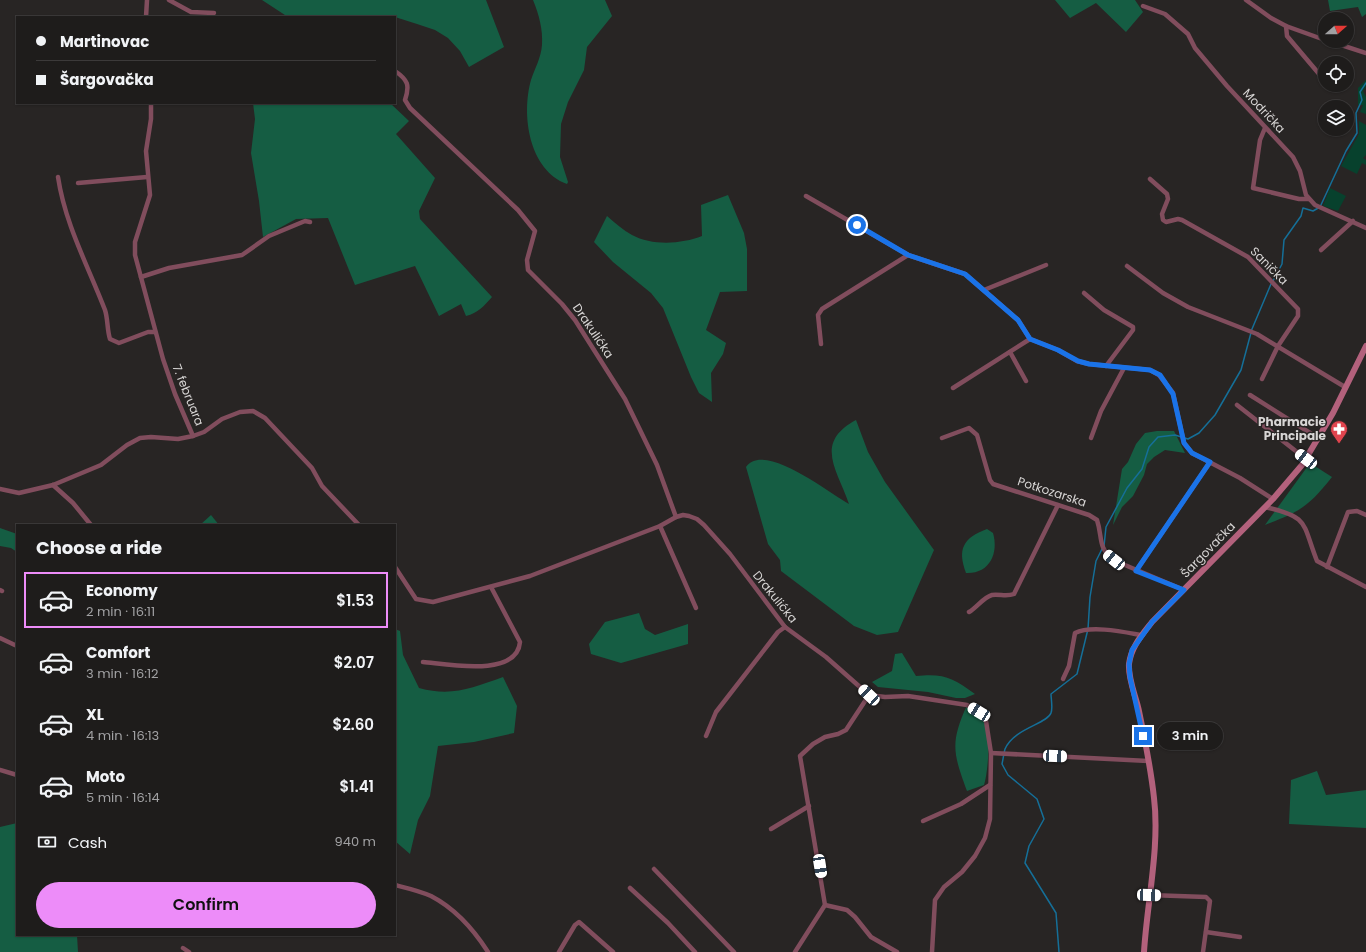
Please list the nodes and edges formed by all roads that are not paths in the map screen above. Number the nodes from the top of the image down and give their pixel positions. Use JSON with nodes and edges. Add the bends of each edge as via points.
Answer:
{"nodes":[{"id":1,"x":147,"y":0,"type":"edge"},
{"id":2,"x":169,"y":0,"type":"edge"},
{"id":3,"x":1246,"y":0,"type":"edge"},
{"id":4,"x":1142,"y":6,"type":"dead end"},
{"id":5,"x":214,"y":13,"type":"dead end"},
{"id":6,"x":146,"y":16,"type":"edge"},
{"id":7,"x":1286,"y":26,"type":"junction"},
{"id":8,"x":1318,"y":37,"type":"edge"},
{"id":9,"x":1351,"y":48,"type":"edge"},
{"id":10,"x":1366,"y":53,"type":"edge"},
{"id":11,"x":396,"y":72,"type":"edge"},
{"id":12,"x":1318,"y":73,"type":"edge"},
{"id":13,"x":151,"y":104,"type":"edge"},
{"id":14,"x":1265,"y":128,"type":"junction"},
{"id":15,"x":58,"y":177,"type":"dead end"},
{"id":16,"x":147,"y":177,"type":"junction"},
{"id":17,"x":1150,"y":179,"type":"dead end"},
{"id":18,"x":78,"y":184,"type":"dead end"},
{"id":19,"x":806,"y":196,"type":"dead end"},
{"id":20,"x":1309,"y":199,"type":"junction"},
{"id":21,"x":1353,"y":221,"type":"junction"},
{"id":22,"x":310,"y":222,"type":"dead end"},
{"id":23,"x":1366,"y":228,"type":"edge"},
{"id":24,"x":1320,"y":250,"type":"dead end"},
{"id":25,"x":908,"y":255,"type":"junction"},
{"id":26,"x":1046,"y":265,"type":"dead end"},
{"id":27,"x":1127,"y":266,"type":"dead end"},
{"id":28,"x":141,"y":277,"type":"junction"},
{"id":29,"x":984,"y":290,"type":"junction"},
{"id":30,"x":1084,"y":293,"type":"dead end"},
{"id":31,"x":155,"y":332,"type":"junction"},
{"id":32,"x":1030,"y":339,"type":"junction"},
{"id":33,"x":821,"y":344,"type":"dead end"},
{"id":34,"x":1278,"y":346,"type":"junction"},
{"id":35,"x":1366,"y":346,"type":"edge"},
{"id":36,"x":1010,"y":352,"type":"junction"},
{"id":37,"x":1106,"y":366,"type":"junction"},
{"id":38,"x":1124,"y":368,"type":"junction"},
{"id":39,"x":1262,"y":379,"type":"dead end"},
{"id":40,"x":1026,"y":381,"type":"dead end"},
{"id":41,"x":1345,"y":387,"type":"junction"},
{"id":42,"x":953,"y":388,"type":"dead end"},
{"id":43,"x":1250,"y":395,"type":"dead end"},
{"id":44,"x":1237,"y":405,"type":"dead end"},
{"id":45,"x":193,"y":436,"type":"junction"},
{"id":46,"x":942,"y":438,"type":"dead end"},
{"id":47,"x":1090,"y":438,"type":"dead end"},
{"id":48,"x":1318,"y":438,"type":"junction"},
{"id":49,"x":1306,"y":459,"type":"junction"},
{"id":50,"x":1210,"y":462,"type":"junction"},
{"id":51,"x":53,"y":485,"type":"junction"},
{"id":52,"x":0,"y":489,"type":"edge"},
{"id":53,"x":1272,"y":499,"type":"junction"},
{"id":54,"x":1058,"y":505,"type":"junction"},
{"id":55,"x":1266,"y":507,"type":"junction"},
{"id":56,"x":1366,"y":515,"type":"edge"},
{"id":57,"x":676,"y":518,"type":"junction"},
{"id":58,"x":90,"y":524,"type":"edge"},
{"id":59,"x":358,"y":524,"type":"edge"},
{"id":60,"x":660,"y":526,"type":"junction"},
{"id":61,"x":1327,"y":567,"type":"junction"},
{"id":62,"x":396,"y":569,"type":"edge"},
{"id":63,"x":1136,"y":571,"type":"junction"},
{"id":64,"x":491,"y":586,"type":"junction"},
{"id":65,"x":1366,"y":587,"type":"edge"},
{"id":66,"x":1184,"y":590,"type":"junction"},
{"id":67,"x":696,"y":608,"type":"dead end"},
{"id":68,"x":969,"y":612,"type":"dead end"},
{"id":69,"x":785,"y":627,"type":"junction"},
{"id":70,"x":1141,"y":636,"type":"junction"},
{"id":71,"x":0,"y":638,"type":"edge"},
{"id":72,"x":16,"y":646,"type":"edge"},
{"id":73,"x":423,"y":662,"type":"dead end"},
{"id":74,"x":1063,"y":679,"type":"dead end"},
{"id":75,"x":869,"y":695,"type":"junction"},
{"id":76,"x":706,"y":736,"type":"dead end"},
{"id":77,"x":991,"y":753,"type":"junction"},
{"id":78,"x":1148,"y":761,"type":"junction"},
{"id":79,"x":0,"y":770,"type":"edge"},
{"id":80,"x":16,"y":775,"type":"edge"},
{"id":81,"x":990,"y":785,"type":"junction"},
{"id":82,"x":809,"y":806,"type":"junction"},
{"id":83,"x":923,"y":821,"type":"dead end"},
{"id":84,"x":771,"y":829,"type":"dead end"},
{"id":85,"x":654,"y":869,"type":"dead end"},
{"id":86,"x":396,"y":885,"type":"edge"},
{"id":87,"x":630,"y":888,"type":"dead end"},
{"id":88,"x":1149,"y":895,"type":"junction"},
{"id":89,"x":825,"y":906,"type":"junction"},
{"id":90,"x":1206,"y":932,"type":"junction"},
{"id":91,"x":1240,"y":937,"type":"dead end"},
{"id":92,"x":182,"y":948,"type":"dead end"},
{"id":93,"x":189,"y":952,"type":"edge"},
{"id":94,"x":488,"y":952,"type":"edge"},
{"id":95,"x":559,"y":952,"type":"edge"},
{"id":96,"x":613,"y":952,"type":"edge"},
{"id":97,"x":694,"y":952,"type":"edge"},
{"id":98,"x":734,"y":952,"type":"edge"},
{"id":99,"x":795,"y":952,"type":"edge"},
{"id":100,"x":897,"y":952,"type":"edge"},
{"id":101,"x":932,"y":952,"type":"edge"},
{"id":102,"x":1144,"y":952,"type":"edge"},
{"id":103,"x":1203,"y":952,"type":"edge"}],
"edges":[{"from":1,"to":6,"type":"street"},
{"from":2,"to":5,"type":"street","via":[[190,12]]},
{"from":3,"to":7,"type":"street"},
{"from":4,"to":14,"type":"street","name":"Modrička","via":[[1165,14],[1188,34],[1205,60]]},
{"from":7,"to":8,"type":"street"},
{"from":7,"to":12,"type":"street","via":[[1287,36]]},
{"from":9,"to":10,"type":"street"},
{"from":11,"to":57,"type":"street","name":"Drakulićka","via":[[406,78],[409,85],[405,100],[410,108],[518,210],[535,231],[527,260],[528,270],[575,320],[625,399],[657,465]]},
{"from":13,"to":16,"type":"street","name":"7. februara","via":[[146,151]]},
{"from":14,"to":20,"type":"street","name":"Modrička","via":[[1295,160]]},
{"from":14,"to":20,"type":"street","via":[[1260,140],[1253,188]]},
{"from":15,"to":31,"type":"street","via":[[62,201],[74,237],[105,311],[110,340],[119,343],[148,332]]},
{"from":16,"to":18,"type":"street"},
{"from":16,"to":28,"type":"street","name":"7. februara","via":[[149,201],[135,248]]},
{"from":17,"to":34,"type":"street","name":"Sanička","via":[[1167,194],[1162,220],[1166,222],[1178,219],[1186,222],[1240,251],[1296,306],[1298,313]]},
{"from":19,"to":25,"type":"street"},
{"from":20,"to":21,"type":"street","name":"Modrička","via":[[1315,205]]},
{"from":21,"to":23,"type":"street","name":"Modrička"},
{"from":21,"to":24,"type":"street"},
{"from":22,"to":28,"type":"street","via":[[305,221],[273,234],[242,255],[169,268]]},
{"from":25,"to":29,"type":"street","via":[[965,274]]},
{"from":25,"to":33,"type":"street","via":[[822,309],[818,315]]},
{"from":26,"to":29,"type":"street"},
{"from":27,"to":34,"type":"street","via":[[1163,293],[1188,307],[1258,334]]},
{"from":28,"to":31,"type":"street","name":"7. februara"},
{"from":29,"to":32,"type":"street","via":[[1018,320]]},
{"from":30,"to":37,"type":"street","via":[[1104,310],[1133,327]]},
{"from":31,"to":45,"type":"street","name":"7. februara","via":[[174,394]]},
{"from":32,"to":36,"type":"street"},
{"from":32,"to":37,"type":"street","via":[[1078,361]]},
{"from":34,"to":39,"type":"street","name":"Sanička"},
{"from":34,"to":41,"type":"street"},
{"from":35,"to":41,"type":"street","name":"Šargovačka"},
{"from":36,"to":40,"type":"street"},
{"from":36,"to":42,"type":"street"},
{"from":37,"to":38,"type":"street"},
{"from":38,"to":47,"type":"street"},
{"from":38,"to":50,"type":"street","via":[[1150,370],[1160,375],[1177,405],[1184,443],[1192,453]]},
{"from":41,"to":48,"type":"street","name":"Šargovačka"},
{"from":43,"to":48,"type":"street"},
{"from":44,"to":49,"type":"street"},
{"from":45,"to":51,"type":"street","name":"7. februara","via":[[178,439],[140,438],[102,465]]},
{"from":45,"to":59,"type":"street","via":[[204,432],[222,419],[240,412],[253,411],[265,418],[312,468],[322,486]]},
{"from":46,"to":54,"type":"street","name":"Potkozarska","via":[[969,428],[973,430],[993,484]]},
{"from":48,"to":49,"type":"street","name":"Šargovačka"},
{"from":49,"to":53,"type":"street","name":"Šargovačka"},
{"from":50,"to":53,"type":"street"},
{"from":50,"to":63,"type":"street"},
{"from":51,"to":52,"type":"street","name":"7. februara","via":[[19,493]]},
{"from":51,"to":58,"type":"street","via":[[73,503]]},
{"from":53,"to":55,"type":"street","name":"Šargovačka"},
{"from":54,"to":63,"type":"street","name":"Potkozarska","via":[[1083,512],[1097,520],[1105,553]]},
{"from":54,"to":68,"type":"street","via":[[1014,594],[993,595]]},
{"from":55,"to":61,"type":"street","via":[[1289,512],[1299,518],[1306,529],[1317,561]]},
{"from":55,"to":66,"type":"street","name":"Šargovačka"},
{"from":56,"to":61,"type":"street","via":[[1357,511],[1348,512]]},
{"from":57,"to":60,"type":"street"},
{"from":57,"to":69,"type":"street","name":"Drakulićka","via":[[689,516],[704,525],[730,554]]},
{"from":60,"to":64,"type":"street","via":[[530,576]]},
{"from":60,"to":67,"type":"street"},
{"from":61,"to":65,"type":"street"},
{"from":62,"to":64,"type":"street","via":[[416,599],[421,601],[433,602]]},
{"from":63,"to":66,"type":"street","name":"Potkozarska"},
{"from":64,"to":73,"type":"street","via":[[520,642],[519,650],[512,658],[488,667]]},
{"from":66,"to":70,"type":"street","name":"Šargovačka"},
{"from":69,"to":75,"type":"street","name":"Drakulićka","via":[[826,657]]},
{"from":69,"to":76,"type":"street","via":[[778,632],[716,712]]},
{"from":70,"to":74,"type":"street","via":[[1120,631],[1083,630],[1075,633],[1069,666]]},
{"from":70,"to":78,"type":"street","name":"Šargovačka","via":[[1132,650],[1129,664]]},
{"from":71,"to":72,"type":"street"},
{"from":75,"to":77,"type":"street","via":[[908,696],[967,705],[979,712],[986,721]]},
{"from":75,"to":82,"type":"street","via":[[846,730],[824,737],[800,756]]},
{"from":77,"to":78,"type":"street"},
{"from":77,"to":81,"type":"street"},
{"from":78,"to":88,"type":"street","name":"Šargovačka","via":[[1156,816]]},
{"from":79,"to":80,"type":"street"},
{"from":81,"to":83,"type":"street","via":[[961,804]]},
{"from":81,"to":101,"type":"street","via":[[990,819],[985,838],[975,856],[962,872],[944,887],[935,900]]},
{"from":82,"to":84,"type":"street"},
{"from":82,"to":89,"type":"street"},
{"from":85,"to":98,"type":"street"},
{"from":86,"to":94,"type":"street","via":[[439,900],[477,935]]},
{"from":87,"to":97,"type":"street","via":[[668,923]]},
{"from":88,"to":90,"type":"street","via":[[1206,897],[1210,901]]},
{"from":88,"to":102,"type":"street","name":"Šargovačka"},
{"from":89,"to":99,"type":"street"},
{"from":89,"to":100,"type":"street","via":[[847,910],[871,937]]},
{"from":90,"to":91,"type":"street"},
{"from":90,"to":103,"type":"street"},
{"from":92,"to":93,"type":"street"},
{"from":95,"to":96,"type":"street","via":[[579,922]]}]}
